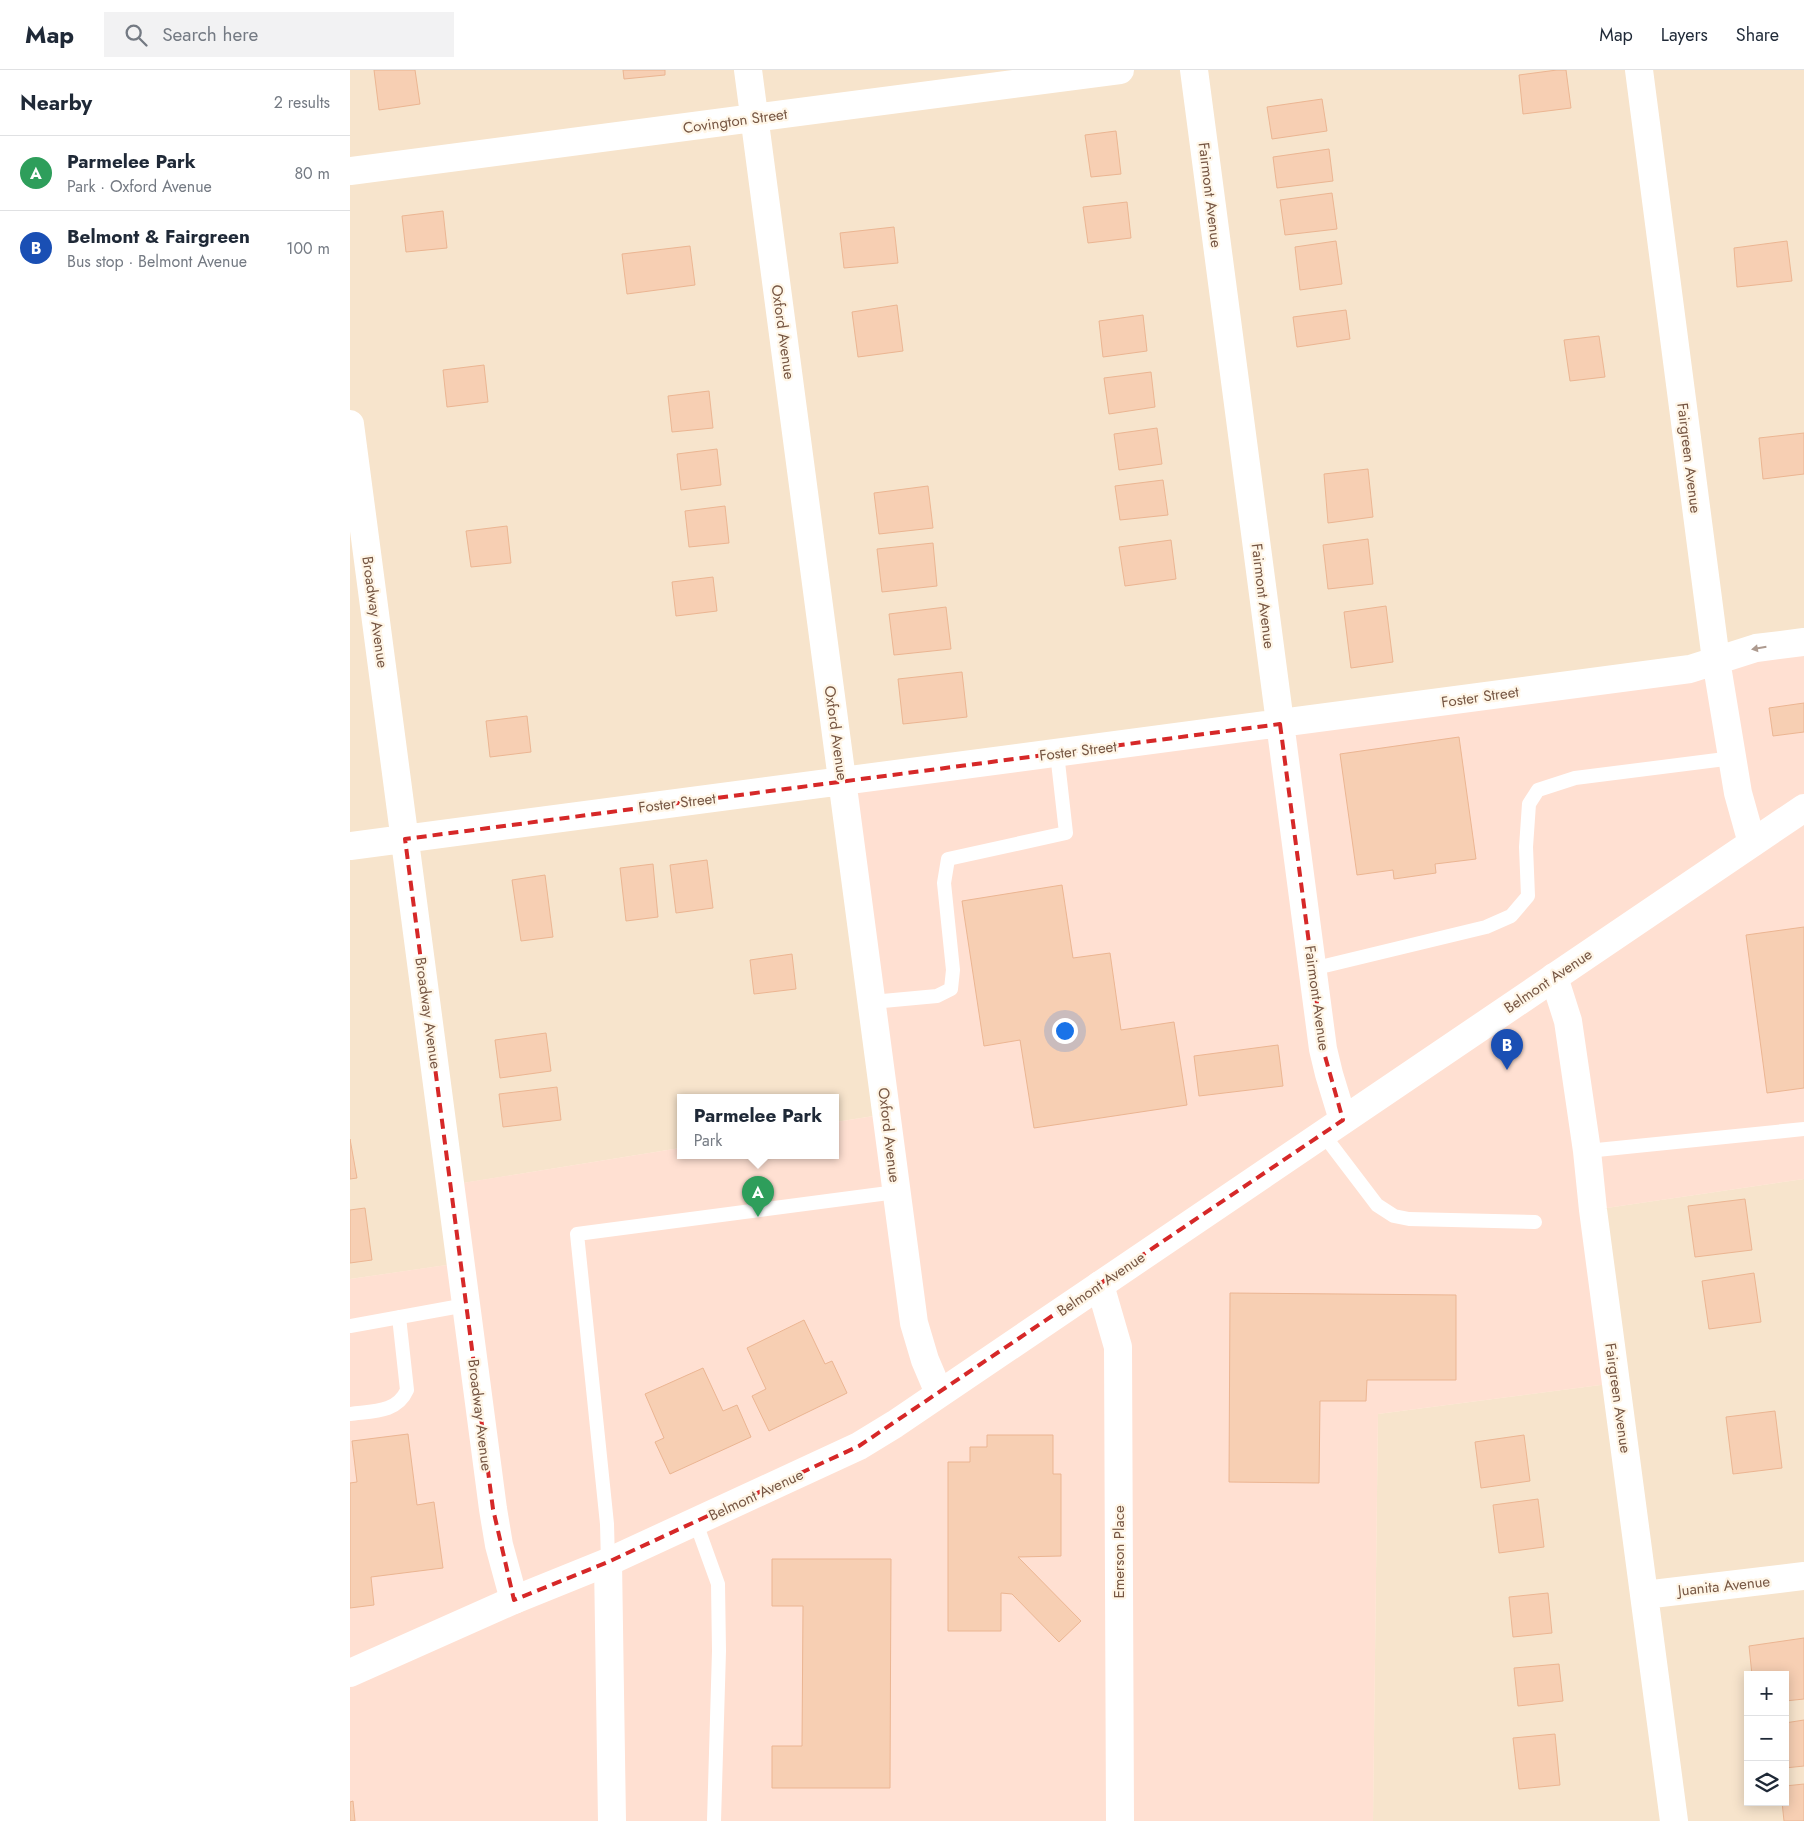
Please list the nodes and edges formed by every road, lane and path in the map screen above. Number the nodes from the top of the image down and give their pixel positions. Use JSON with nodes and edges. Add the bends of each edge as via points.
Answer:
{"nodes":[{"id":1,"x":748,"y":70,"type":"edge"},
{"id":2,"x":1120,"y":70,"type":"edge"},
{"id":3,"x":1194,"y":70,"type":"edge"},
{"id":4,"x":1639,"y":70,"type":"edge"},
{"id":5,"x":755,"y":118,"type":"junction"},
{"id":6,"x":350,"y":171,"type":"edge"},
{"id":7,"x":350,"y":424,"type":"edge"},
{"id":8,"x":1804,"y":642,"type":"edge"},
{"id":9,"x":1716,"y":660,"type":"junction"},
{"id":10,"x":1280,"y":724,"type":"junction"},
{"id":11,"x":1057,"y":754,"type":"junction"},
{"id":12,"x":1733,"y":758,"type":"junction"},
{"id":13,"x":843,"y":781,"type":"junction"},
{"id":14,"x":1804,"y":808,"type":"edge"},
{"id":15,"x":405,"y":839,"type":"junction"},
{"id":16,"x":1752,"y":843,"type":"junction"},
{"id":17,"x":350,"y":846,"type":"edge"},
{"id":18,"x":1312,"y":970,"type":"junction"},
{"id":19,"x":1554,"y":977,"type":"junction"},
{"id":20,"x":872,"y":1002,"type":"junction"},
{"id":21,"x":1333,"y":1127,"type":"junction"},
{"id":22,"x":1804,"y":1129,"type":"edge"},
{"id":23,"x":1588,"y":1151,"type":"junction"},
{"id":24,"x":896,"y":1192,"type":"junction"},
{"id":25,"x":1535,"y":1222,"type":"dead end"},
{"id":26,"x":1100,"y":1285,"type":"junction"},
{"id":27,"x":466,"y":1305,"type":"junction"},
{"id":28,"x":399,"y":1317,"type":"junction"},
{"id":29,"x":350,"y":1326,"type":"edge"},
{"id":30,"x":939,"y":1393,"type":"junction"},
{"id":31,"x":350,"y":1414,"type":"edge"},
{"id":32,"x":696,"y":1522,"type":"junction"},
{"id":33,"x":608,"y":1562,"type":"junction"},
{"id":34,"x":1804,"y":1576,"type":"edge"},
{"id":35,"x":1644,"y":1595,"type":"junction"},
{"id":36,"x":514,"y":1600,"type":"junction"},
{"id":37,"x":350,"y":1673,"type":"edge"},
{"id":38,"x":612,"y":1821,"type":"edge"},
{"id":39,"x":714,"y":1821,"type":"edge"},
{"id":40,"x":1120,"y":1821,"type":"edge"},
{"id":41,"x":1674,"y":1821,"type":"edge"}],
"edges":[{"from":1,"to":5,"type":"street","name":"Oxford Avenue"},
{"from":2,"to":5,"type":"street","name":"Covington Street"},
{"from":3,"to":10,"type":"street","name":"Fairmont Avenue"},
{"from":4,"to":9,"type":"street","name":"Fairgreen Avenue"},
{"from":5,"to":6,"type":"street","name":"Covington Street"},
{"from":5,"to":13,"type":"street","name":"Oxford Avenue"},
{"from":7,"to":15,"type":"street","name":"Broadway Avenue"},
{"from":8,"to":9,"type":"street","name":"Foster Street","one_way":true,"via":[[1756,648]]},
{"from":9,"to":10,"type":"street","name":"Foster Street","via":[[1690,669]]},
{"from":9,"to":12,"type":"street","name":"Fairgreen Avenue"},
{"from":10,"to":11,"type":"street","name":"Foster Street"},
{"from":10,"to":18,"type":"street","name":"Fairmont Avenue"},
{"from":11,"to":13,"type":"street","name":"Foster Street"},
{"from":11,"to":20,"type":"lane","via":[[1066,833],[948,859],[944,883],[953,970],[951,989],[937,996]]},
{"from":12,"to":16,"type":"street","name":"Fairgreen Avenue","via":[[1738,794]]},
{"from":12,"to":18,"type":"lane","via":[[1575,778],[1538,790],[1529,804],[1526,847],[1528,896],[1511,916],[1486,927]]},
{"from":13,"to":15,"type":"street","name":"Foster Street"},
{"from":13,"to":20,"type":"street","name":"Oxford Avenue"},
{"from":14,"to":16,"type":"street","name":"Belmont Avenue"},
{"from":15,"to":17,"type":"street","name":"Foster Street"},
{"from":15,"to":27,"type":"street","name":"Broadway Avenue"},
{"from":16,"to":19,"type":"street","name":"Belmont Avenue"},
{"from":18,"to":21,"type":"street","name":"Fairmont Avenue","via":[[1329,1074]]},
{"from":19,"to":21,"type":"street","name":"Belmont Avenue"},
{"from":19,"to":23,"type":"street","name":"Fairgreen Avenue","via":[[1568,1021]]},
{"from":20,"to":24,"type":"street","name":"Oxford Avenue"},
{"from":21,"to":25,"type":"lane","via":[[1377,1205],[1394,1216]]},
{"from":21,"to":26,"type":"street","name":"Belmont Avenue"},
{"from":22,"to":23,"type":"lane"},
{"from":23,"to":35,"type":"street","name":"Fairgreen Avenue"},
{"from":24,"to":30,"type":"street","name":"Oxford Avenue","via":[[914,1323]]},
{"from":24,"to":33,"type":"lane","via":[[577,1234],[607,1524]]},
{"from":26,"to":30,"type":"street","name":"Belmont Avenue"},
{"from":26,"to":40,"type":"street","name":"Emerson Place","via":[[1118,1347]]},
{"from":27,"to":28,"type":"lane"},
{"from":27,"to":36,"type":"street","name":"Broadway Avenue","via":[[493,1509]]},
{"from":28,"to":29,"type":"lane"},
{"from":28,"to":31,"type":"lane","via":[[407,1390],[403,1400],[389,1408]]},
{"from":30,"to":32,"type":"street","name":"Belmont Avenue","via":[[859,1446]]},
{"from":32,"to":33,"type":"street","name":"Belmont Avenue"},
{"from":32,"to":39,"type":"lane","via":[[718,1584]]},
{"from":33,"to":36,"type":"street","name":"Belmont Avenue"},
{"from":33,"to":38,"type":"street"},
{"from":34,"to":35,"type":"street","name":"Juanita Avenue"},
{"from":35,"to":41,"type":"street","name":"Fairgreen Avenue"},
{"from":36,"to":37,"type":"street","name":"Belmont Avenue"}]}
